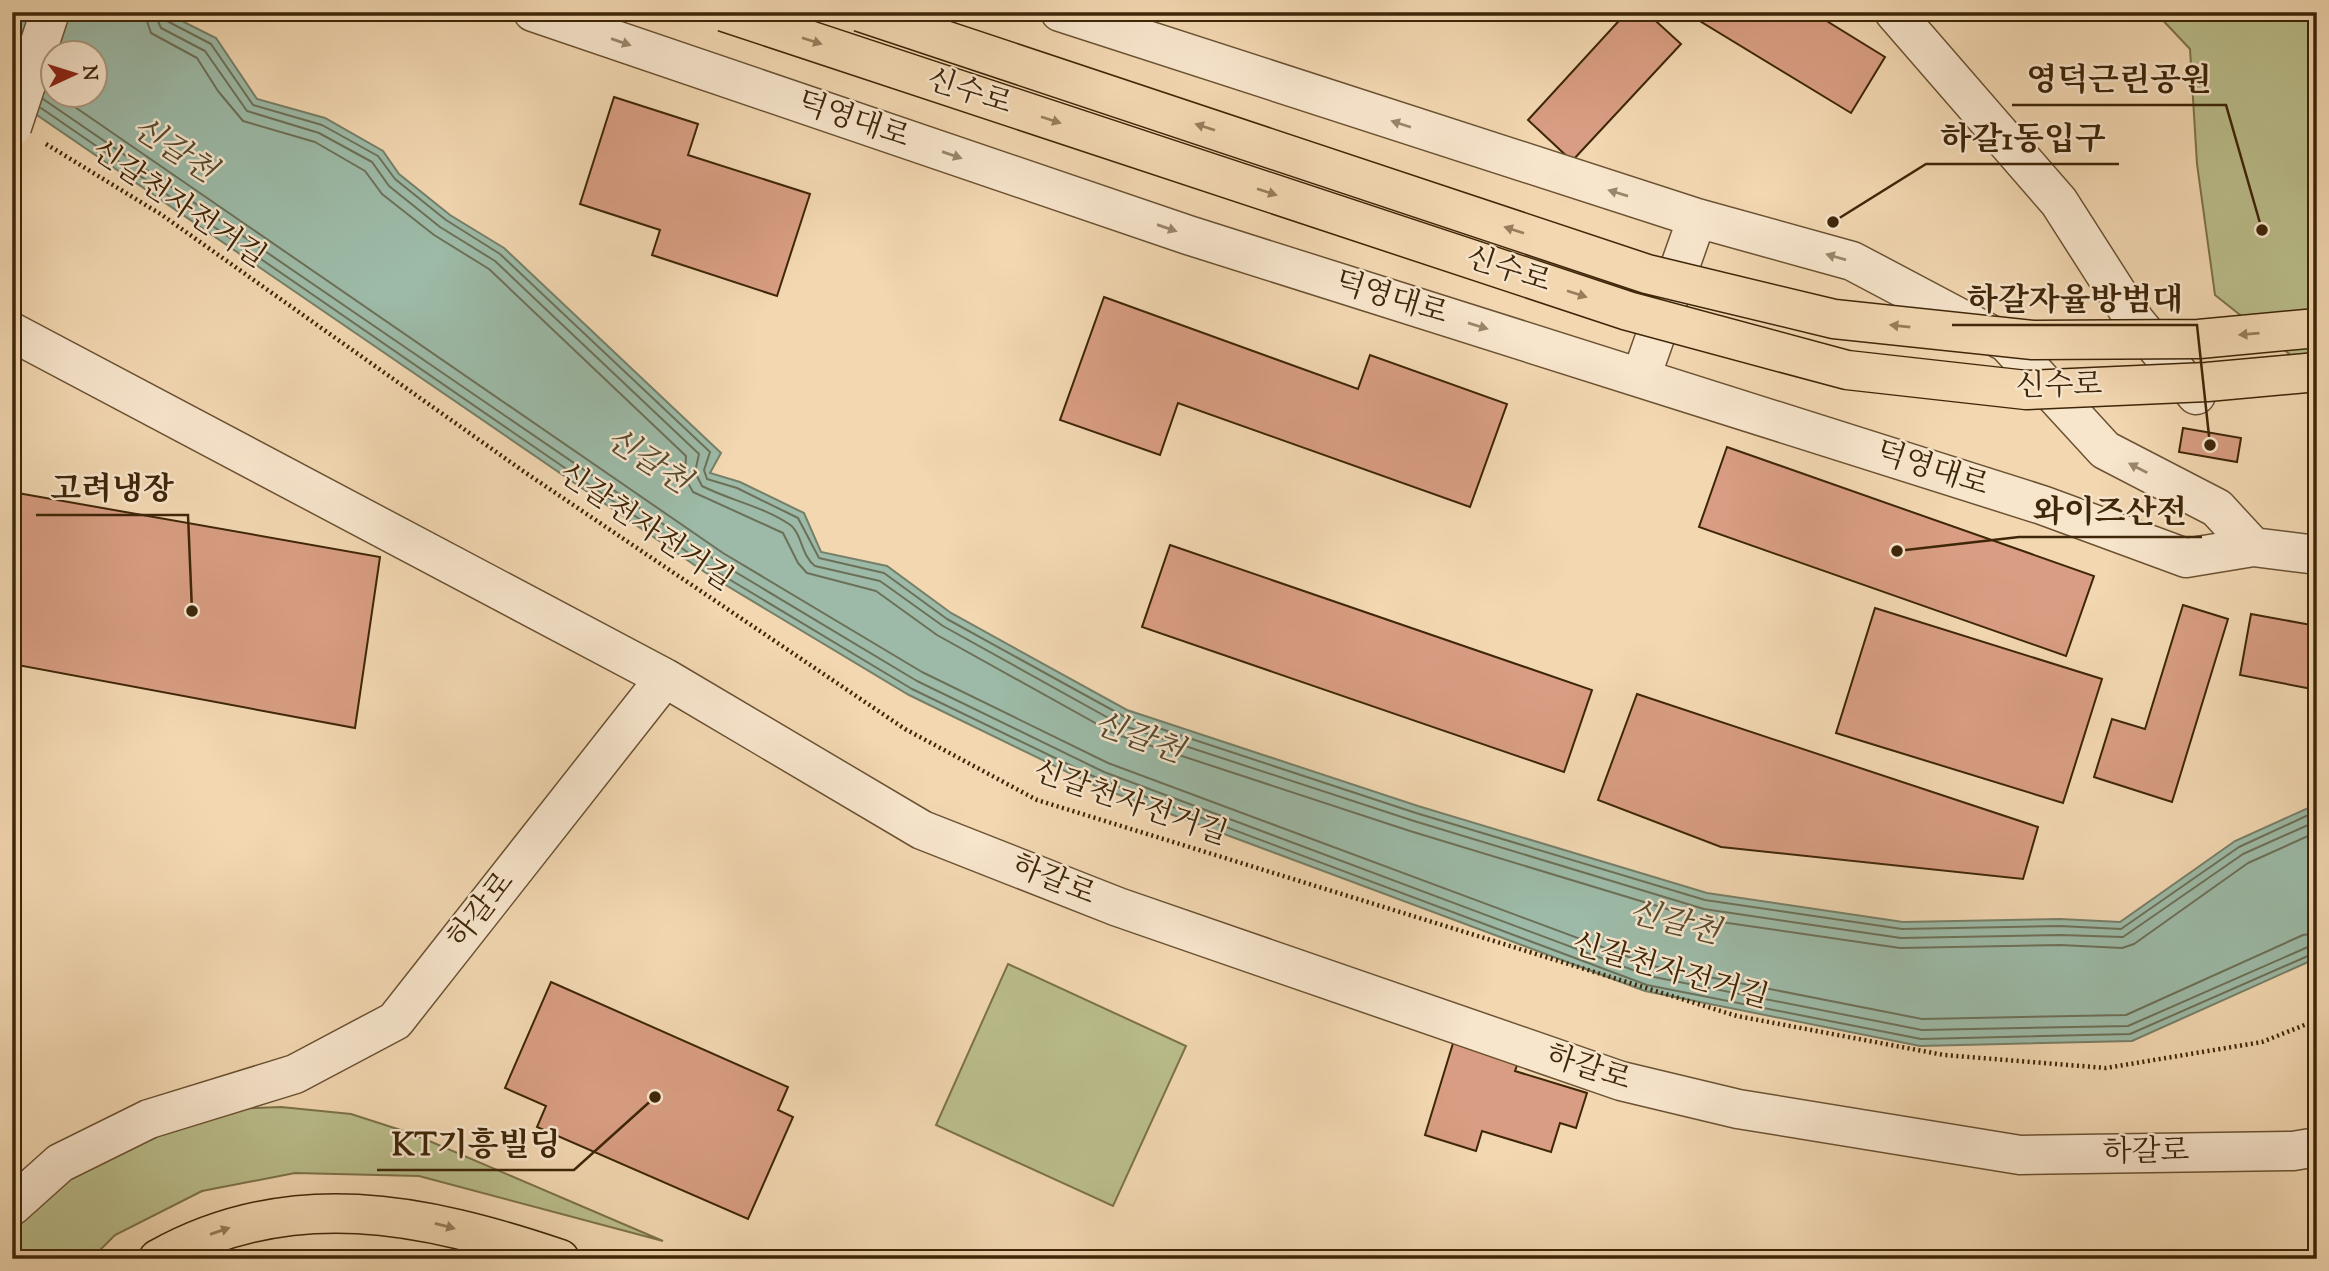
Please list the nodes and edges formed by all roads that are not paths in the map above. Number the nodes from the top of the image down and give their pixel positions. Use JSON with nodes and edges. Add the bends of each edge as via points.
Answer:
{"nodes":[{"id":1,"x":50,"y":12,"type":"edge"},
{"id":2,"x":533,"y":12,"type":"edge"},
{"id":3,"x":724,"y":12,"type":"edge"},
{"id":4,"x":860,"y":12,"type":"edge"},
{"id":5,"x":1060,"y":12,"type":"edge"},
{"id":6,"x":1894,"y":12,"type":"edge"},
{"id":7,"x":24,"y":132,"type":"edge"},
{"id":8,"x":1697,"y":218,"type":"junction"},
{"id":9,"x":2317,"y":328,"type":"edge"},
{"id":10,"x":12,"y":332,"type":"edge"},
{"id":11,"x":2317,"y":372,"type":"edge"},
{"id":12,"x":1641,"y":377,"type":"junction"},
{"id":13,"x":2196,"y":395,"type":"dead end"},
{"id":14,"x":2253,"y":547,"type":"junction"},
{"id":15,"x":2317,"y":555,"type":"edge"},
{"id":16,"x":665,"y":678,"type":"junction"},
{"id":17,"x":2317,"y":1147,"type":"edge"},
{"id":18,"x":12,"y":1206,"type":"edge"},
{"id":19,"x":158,"y":1259,"type":"edge"},
{"id":20,"x":560,"y":1259,"type":"edge"}],
"edges":[{"from":1,"to":7,"type":"street","bridge":true},
{"from":2,"to":12,"type":"street","name":"덕영대로","one_way":true,"via":[[1188,235]]},
{"from":3,"to":11,"type":"main road","name":"신수로","one_way":true,"bridge":true,"via":[[1628,311],[1847,370],[2026,390]]},
{"from":9,"to":4,"type":"main road","name":"신수로","one_way":true,"bridge":true,"via":[[2199,339],[2033,340],[1834,319],[1647,274]]},
{"from":8,"to":5,"type":"street","one_way":true},
{"from":6,"to":13,"type":"street","via":[[2059,202],[2135,321]]},
{"from":8,"to":12,"type":"street"},
{"from":14,"to":8,"type":"street","one_way":true,"via":[[2217,508],[2105,450],[2007,343],[1852,261]]},
{"from":10,"to":16,"type":"street"},
{"from":12,"to":14,"type":"street","name":"덕영대로","via":[[2042,505],[2186,558]]},
{"from":14,"to":15,"type":"street","name":"덕영대로"},
{"from":16,"to":17,"type":"street","name":"하갈로","via":[[922,830],[1131,912],[1621,1081],[1738,1109],[2020,1155],[2293,1152]]},
{"from":16,"to":18,"type":"street","name":"하갈로","via":[[395,1021],[295,1074],[149,1119],[60,1163]]},
{"from":19,"to":20,"type":"main road","one_way":true,"via":[[225,1228],[317,1212],[374,1213],[427,1221]]}]}
